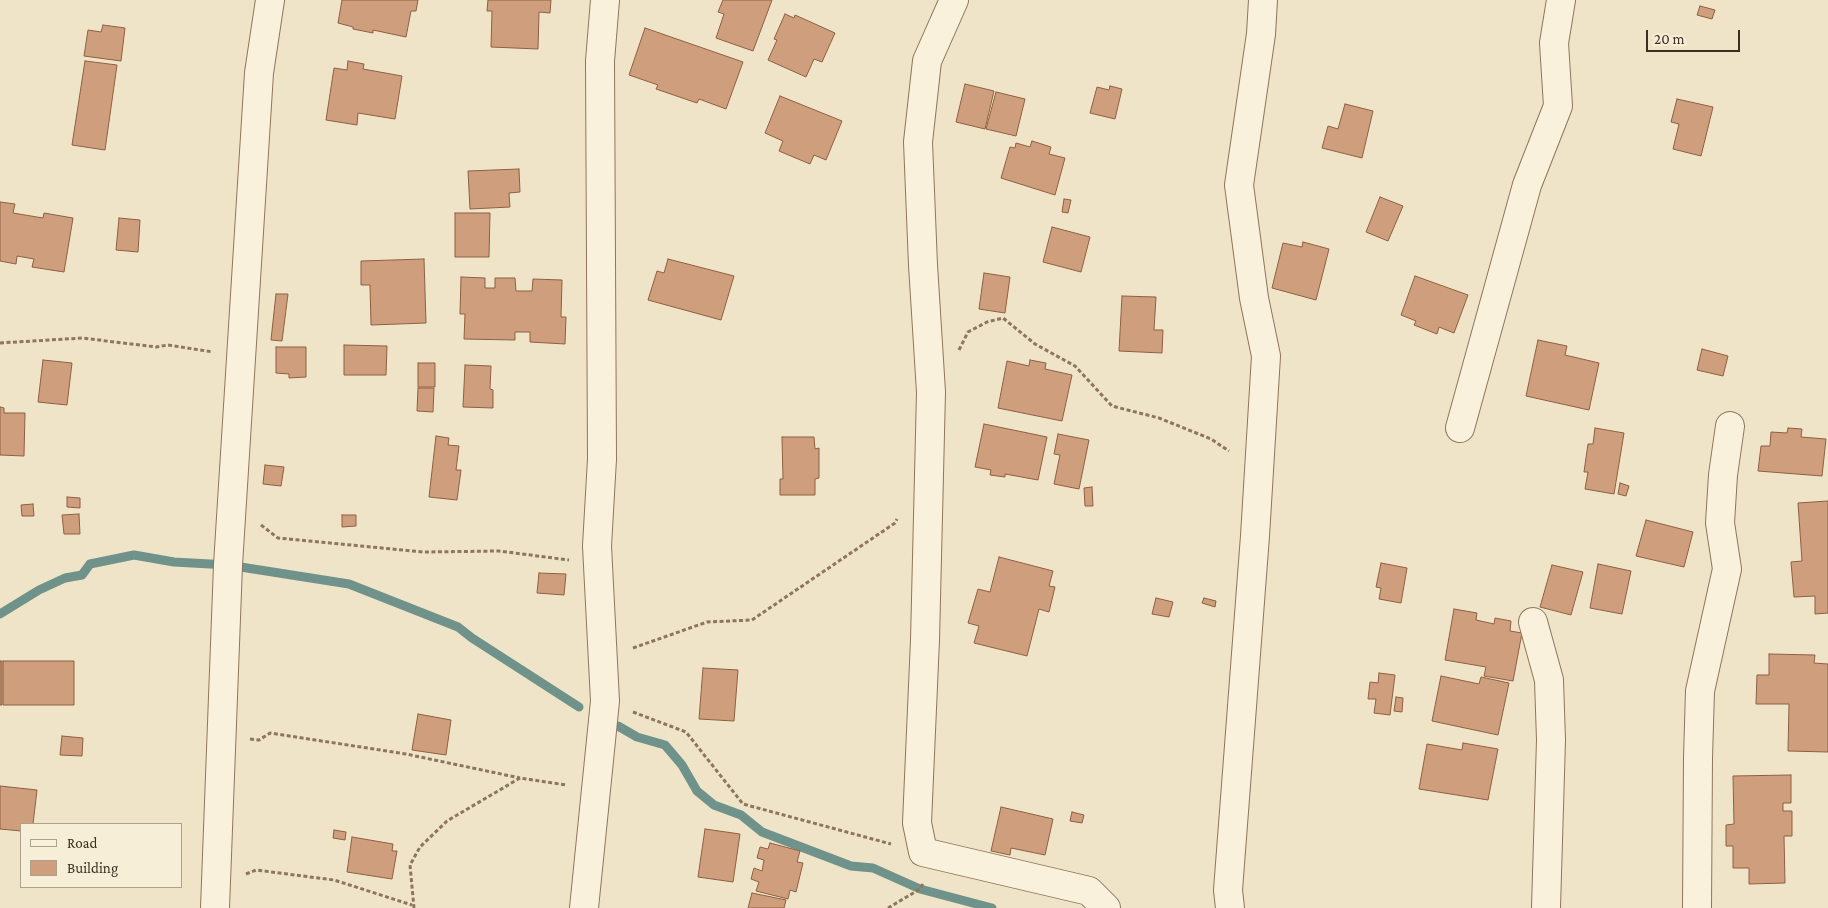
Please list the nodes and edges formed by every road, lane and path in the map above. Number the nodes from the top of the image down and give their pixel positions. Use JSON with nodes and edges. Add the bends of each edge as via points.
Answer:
{"nodes":[{"id":1,"x":270,"y":0,"type":"edge"},
{"id":2,"x":605,"y":0,"type":"edge"},
{"id":3,"x":954,"y":0,"type":"edge"},
{"id":4,"x":1263,"y":0,"type":"edge"},
{"id":5,"x":1561,"y":0,"type":"edge"},
{"id":6,"x":0,"y":343,"type":"edge"},
{"id":7,"x":958,"y":352,"type":"dead end"},
{"id":8,"x":242,"y":355,"type":"junction"},
{"id":9,"x":1730,"y":426,"type":"dead end"},
{"id":10,"x":1460,"y":428,"type":"dead end"},
{"id":11,"x":1259,"y":470,"type":"junction"},
{"id":12,"x":233,"y":496,"type":"junction"},
{"id":13,"x":900,"y":515,"type":"dead end"},
{"id":14,"x":598,"y":564,"type":"junction"},
{"id":15,"x":1533,"y":622,"type":"dead end"},
{"id":16,"x":604,"y":657,"type":"junction"},
{"id":17,"x":605,"y":701,"type":"junction"},
{"id":18,"x":221,"y":736,"type":"junction"},
{"id":19,"x":520,"y":778,"type":"junction"},
{"id":20,"x":596,"y":790,"type":"junction"},
{"id":21,"x":931,"y":854,"type":"junction"},
{"id":22,"x":215,"y":897,"type":"edge"},
{"id":23,"x":413,"y":906,"type":"edge"},
{"id":24,"x":584,"y":908,"type":"edge"},
{"id":25,"x":888,"y":908,"type":"edge"},
{"id":26,"x":1106,"y":908,"type":"edge"},
{"id":27,"x":1230,"y":908,"type":"edge"},
{"id":28,"x":1546,"y":908,"type":"edge"},
{"id":29,"x":1697,"y":908,"type":"edge"}],
"edges":[{"from":1,"to":8,"type":"street","via":[[259,73]]},
{"from":2,"to":14,"type":"street","via":[[600,61],[602,459]]},
{"from":3,"to":21,"type":"street","via":[[927,61],[918,142],[931,392],[917,823]]},
{"from":4,"to":11,"type":"street","via":[[1239,185],[1254,298],[1266,356]]},
{"from":5,"to":10,"type":"street","via":[[1554,43],[1558,106],[1528,186]]},
{"from":6,"to":8,"type":"path","via":[[82,338]]},
{"from":7,"to":11,"type":"path","via":[[968,332],[1003,318],[1035,344],[1075,366],[1112,406],[1159,418],[1211,439]]},
{"from":8,"to":12,"type":"street"},
{"from":9,"to":29,"type":"street","via":[[1720,523],[1727,570],[1700,691]]},
{"from":11,"to":27,"type":"street","via":[[1228,890]]},
{"from":12,"to":14,"type":"path","via":[[247,515],[278,538],[423,552],[499,551]]},
{"from":12,"to":18,"type":"street"},
{"from":13,"to":16,"type":"path","via":[[895,523],[752,620],[707,622]]},
{"from":14,"to":16,"type":"street"},
{"from":15,"to":28,"type":"street","via":[[1549,680],[1552,740]]},
{"from":16,"to":17,"type":"street"},
{"from":17,"to":20,"type":"street"},
{"from":17,"to":21,"type":"path","via":[[686,732],[743,804]]},
{"from":18,"to":19,"type":"path","via":[[259,740],[270,733],[406,754]]},
{"from":18,"to":22,"type":"street"},
{"from":19,"to":20,"type":"path"},
{"from":19,"to":23,"type":"path","via":[[447,821],[420,846],[410,865]]},
{"from":20,"to":24,"type":"street"},
{"from":21,"to":25,"type":"path","via":[[920,889]]},
{"from":21,"to":26,"type":"street","via":[[1089,891]]},
{"from":22,"to":23,"type":"path","via":[[256,870],[334,880]]}]}
